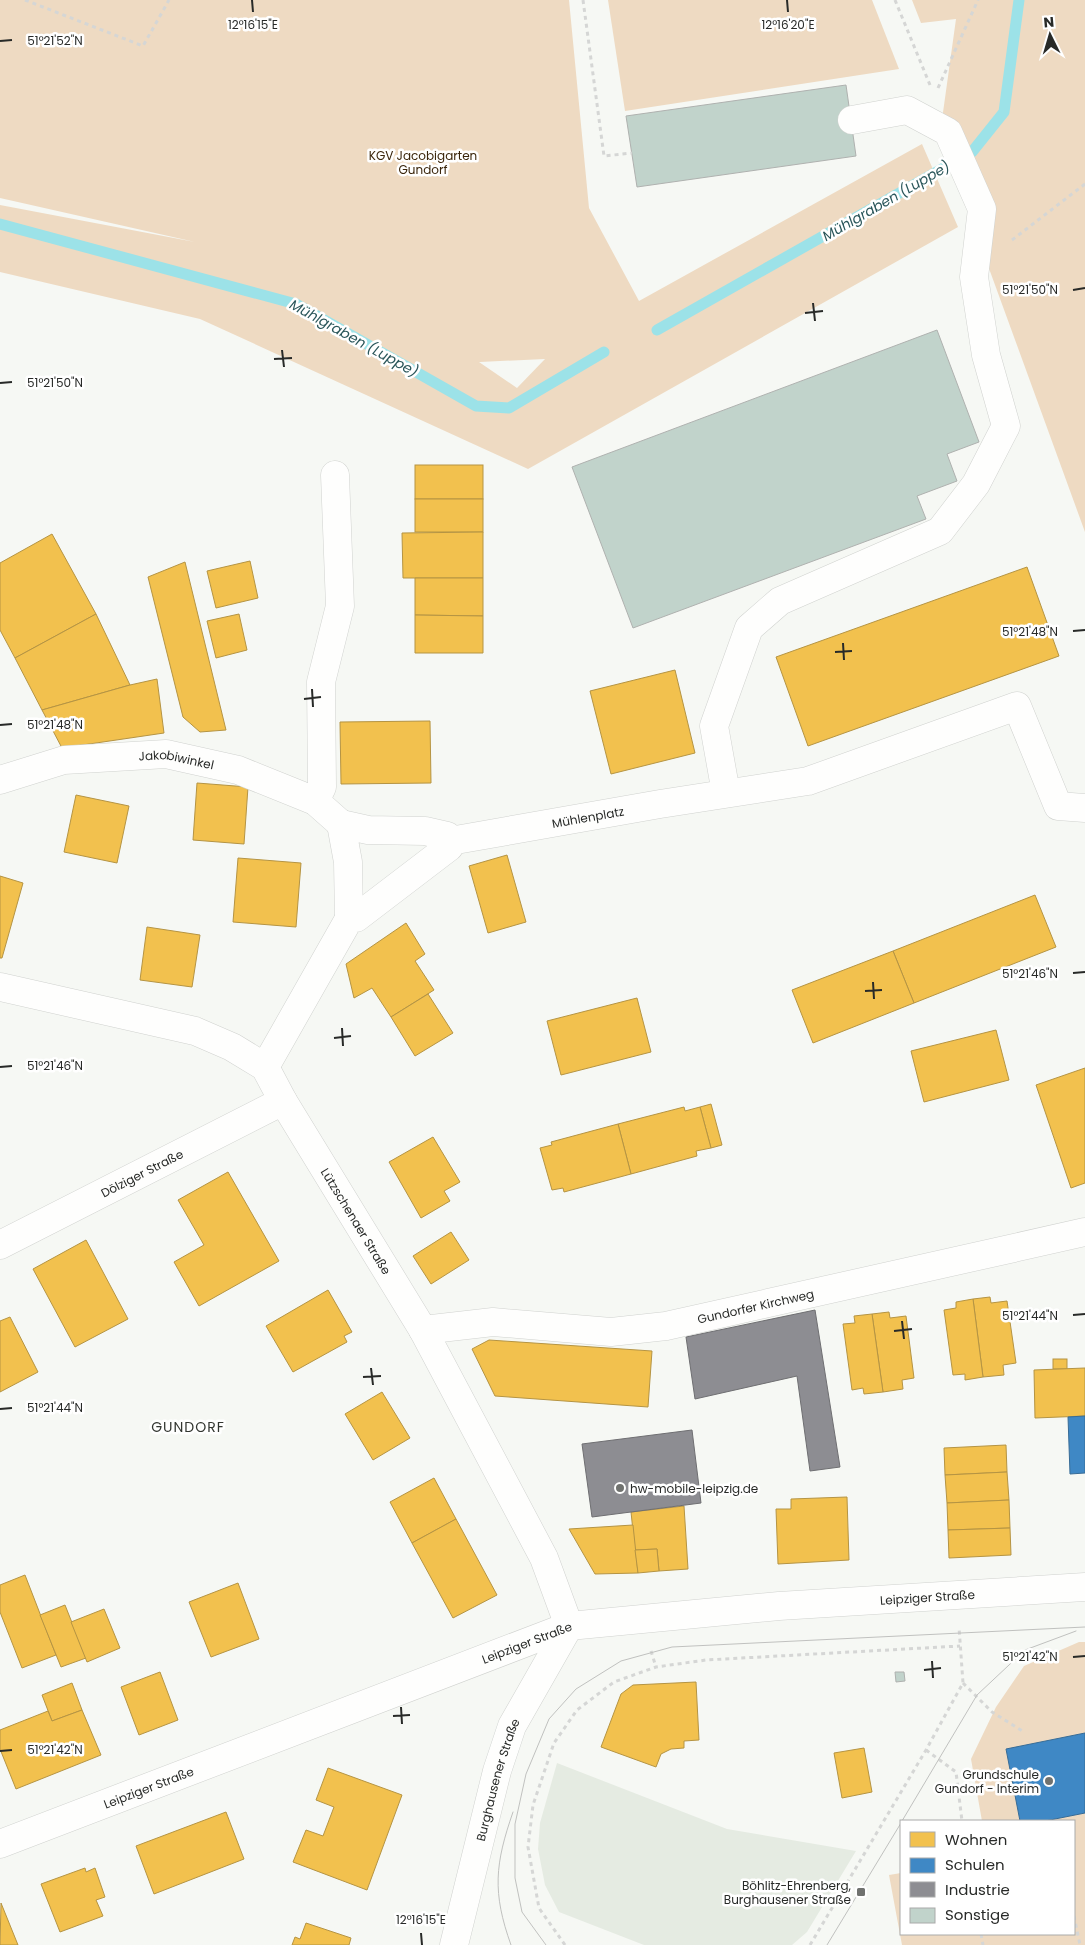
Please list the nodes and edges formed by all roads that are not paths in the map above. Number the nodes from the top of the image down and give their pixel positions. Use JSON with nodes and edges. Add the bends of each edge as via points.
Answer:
{"nodes":[{"id":1,"x":852,"y":120,"type":"dead end"},
{"id":2,"x":335,"y":475,"type":"dead end"},
{"id":3,"x":0,"y":780,"type":"edge"},
{"id":4,"x":726,"y":793,"type":"junction"},
{"id":5,"x":315,"y":801,"type":"junction"},
{"id":6,"x":1085,"y":808,"type":"edge"},
{"id":7,"x":341,"y":824,"type":"junction"},
{"id":8,"x":450,"y":841,"type":"junction"},
{"id":9,"x":349,"y":919,"type":"junction"},
{"id":10,"x":0,"y":987,"type":"edge"},
{"id":11,"x":265,"y":1067,"type":"junction"},
{"id":12,"x":283,"y":1101,"type":"junction"},
{"id":13,"x":1085,"y":1232,"type":"edge"},
{"id":14,"x":0,"y":1245,"type":"edge"},
{"id":15,"x":423,"y":1330,"type":"junction"},
{"id":16,"x":1085,"y":1588,"type":"edge"},
{"id":17,"x":569,"y":1626,"type":"junction"},
{"id":18,"x":0,"y":1844,"type":"edge"},
{"id":19,"x":454,"y":1945,"type":"edge"}],
"edges":[{"from":1,"to":4,"type":"street","via":[[907,110],[948,132],[982,209],[974,277],[986,355],[1006,426],[976,484],[940,531],[780,601],[749,628],[714,726]]},
{"from":2,"to":5,"type":"street","via":[[340,606],[321,682],[322,786]]},
{"from":3,"to":5,"type":"street","name":"Jakobiwinkel","via":[[64,760],[166,754],[238,770]]},
{"from":4,"to":6,"type":"street","name":"Mühlenplatz","via":[[808,781],[1017,706],[1058,806]]},
{"from":4,"to":8,"type":"street","name":"Mühlenplatz"},
{"from":5,"to":7,"type":"street","name":"Jakobiwinkel"},
{"from":7,"to":8,"type":"street","via":[[368,830],[425,831],[447,836]]},
{"from":7,"to":9,"type":"street","via":[[348,862]]},
{"from":8,"to":9,"type":"street","via":[[449,847],[356,918]]},
{"from":9,"to":11,"type":"street"},
{"from":10,"to":11,"type":"street","via":[[195,1031],[232,1047]]},
{"from":11,"to":12,"type":"street","name":"Lützschenaer Straße"},
{"from":12,"to":14,"type":"street","name":"Dölziger Straße"},
{"from":12,"to":15,"type":"street","name":"Lützschenaer Straße"},
{"from":13,"to":15,"type":"street","name":"Gundorfer Kirchweg","via":[[666,1326],[611,1332],[494,1322]]},
{"from":15,"to":17,"type":"street","name":"Lützschenaer Straße","via":[[544,1558]]},
{"from":16,"to":17,"type":"street","name":"Leipziger Straße","via":[[779,1606]]},
{"from":17,"to":18,"type":"street","name":"Leipziger Straße"},
{"from":17,"to":19,"type":"street","name":"Burghausener Straße","via":[[512,1726],[497,1770]]}]}
